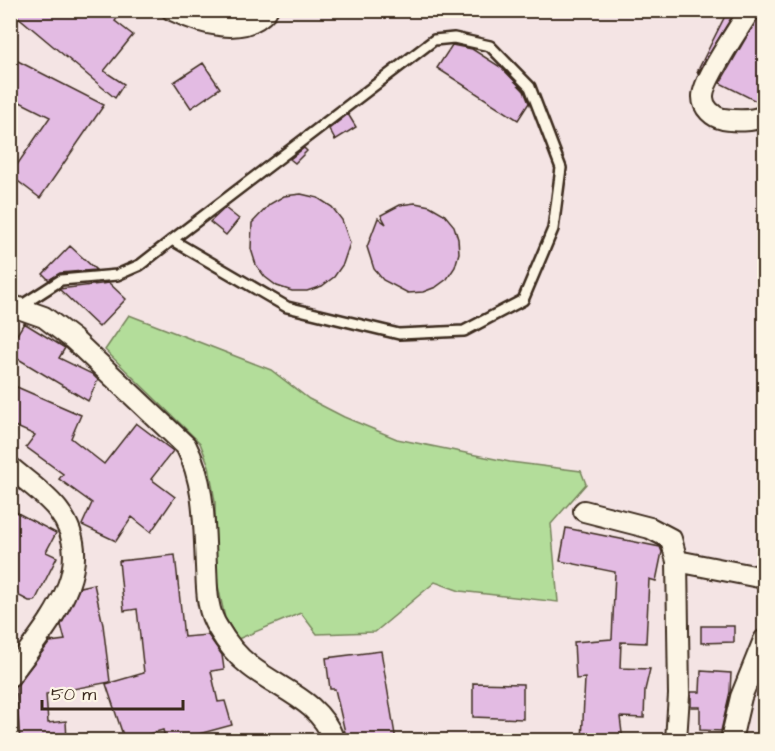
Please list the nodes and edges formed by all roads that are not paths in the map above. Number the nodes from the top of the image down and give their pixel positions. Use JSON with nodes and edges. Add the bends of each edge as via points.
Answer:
{"nodes":[{"id":1,"x":172,"y":10,"type":"edge"},
{"id":2,"x":267,"y":10,"type":"edge"},
{"id":3,"x":750,"y":10,"type":"edge"},
{"id":4,"x":765,"y":116,"type":"edge"},
{"id":5,"x":172,"y":240,"type":"junction"},
{"id":6,"x":15,"y":306,"type":"edge"},
{"id":7,"x":10,"y":467,"type":"edge"},
{"id":8,"x":584,"y":511,"type":"dead end"},
{"id":9,"x":677,"y":561,"type":"junction"},
{"id":10,"x":765,"y":578,"type":"edge"},
{"id":11,"x":765,"y":640,"type":"edge"},
{"id":12,"x":10,"y":676,"type":"edge"},
{"id":13,"x":334,"y":741,"type":"edge"},
{"id":14,"x":676,"y":741,"type":"edge"},
{"id":15,"x":731,"y":741,"type":"edge"}],
"edges":[{"from":1,"to":2,"type":"street","via":[[212,25],[242,26]]},
{"from":3,"to":4,"type":"street","via":[[702,95],[706,108],[716,117],[738,122]]},
{"from":5,"to":5,"type":"lane","via":[[434,40],[454,38],[490,46],[530,87],[561,168],[553,229],[523,300],[464,331],[399,334],[287,307]]},
{"from":5,"to":6,"type":"lane","via":[[140,265],[117,275],[61,280]]},
{"from":6,"to":13,"type":"street","via":[[44,316],[73,339],[186,446],[202,490],[207,598],[216,626],[231,648],[251,666],[311,705],[328,725]]},
{"from":7,"to":12,"type":"street","via":[[57,508],[68,524],[75,565],[59,606]]},
{"from":8,"to":9,"type":"street","via":[[664,535],[671,539]]},
{"from":9,"to":10,"type":"street"},
{"from":9,"to":14,"type":"street","via":[[680,683]]},
{"from":11,"to":15,"type":"street","via":[[741,697]]}]}
